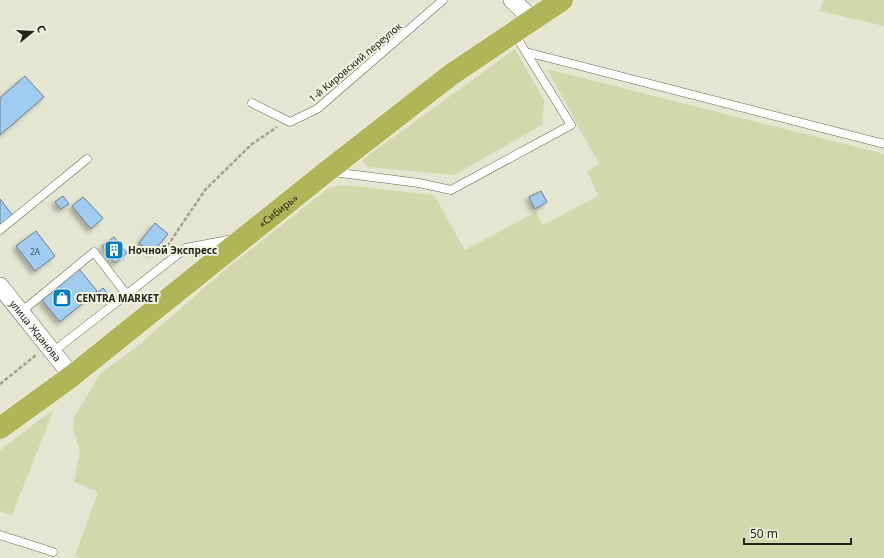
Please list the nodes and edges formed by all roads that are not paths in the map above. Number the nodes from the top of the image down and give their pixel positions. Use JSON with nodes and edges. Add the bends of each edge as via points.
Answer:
{"nodes":[{"id":1,"x":443,"y":0,"type":"edge"},
{"id":2,"x":512,"y":0,"type":"edge"},
{"id":3,"x":562,"y":0,"type":"edge"},
{"id":4,"x":532,"y":19,"type":"junction"},
{"id":5,"x":513,"y":32,"type":"junction"},
{"id":6,"x":526,"y":52,"type":"junction"},
{"id":7,"x":252,"y":103,"type":"dead end"},
{"id":8,"x":884,"y":144,"type":"edge"},
{"id":9,"x":87,"y":159,"type":"dead end"},
{"id":10,"x":326,"y":172,"type":"junction"},
{"id":11,"x":0,"y":230,"type":"edge"},
{"id":12,"x":245,"y":236,"type":"junction"},
{"id":13,"x":0,"y":286,"type":"edge"},
{"id":14,"x":128,"y":295,"type":"junction"},
{"id":15,"x":21,"y":312,"type":"junction"},
{"id":16,"x":47,"y":351,"type":"junction"},
{"id":17,"x":72,"y":376,"type":"junction"},
{"id":18,"x":0,"y":428,"type":"edge"},
{"id":19,"x":0,"y":535,"type":"edge"},
{"id":20,"x":53,"y":552,"type":"dead end"}],
"edges":[{"from":1,"to":7,"type":"lane","name":"1-й Кировский переулок","via":[[317,109],[290,122]]},
{"from":2,"to":4,"type":"street"},
{"from":3,"to":4,"type":"highway","name":"«Сибирь»"},
{"from":4,"to":5,"type":"highway","name":"«Сибирь»"},
{"from":5,"to":6,"type":"lane"},
{"from":5,"to":10,"type":"highway","name":"«Сибирь»","via":[[452,74]]},
{"from":6,"to":8,"type":"lane"},
{"from":6,"to":10,"type":"lane","via":[[571,125],[451,190],[405,181]]},
{"from":9,"to":11,"type":"lane"},
{"from":10,"to":12,"type":"highway","name":"«Сибирь»"},
{"from":12,"to":14,"type":"lane","via":[[186,248]]},
{"from":12,"to":17,"type":"highway","name":"«Сибирь»"},
{"from":13,"to":15,"type":"street","name":"улица Жданова"},
{"from":14,"to":15,"type":"lane","via":[[94,252]]},
{"from":14,"to":16,"type":"lane"},
{"from":15,"to":16,"type":"street","name":"улица Жданова"},
{"from":16,"to":17,"type":"street","name":"улица Жданова"},
{"from":17,"to":18,"type":"highway","name":"«Сибирь»"},
{"from":19,"to":20,"type":"lane"}]}
